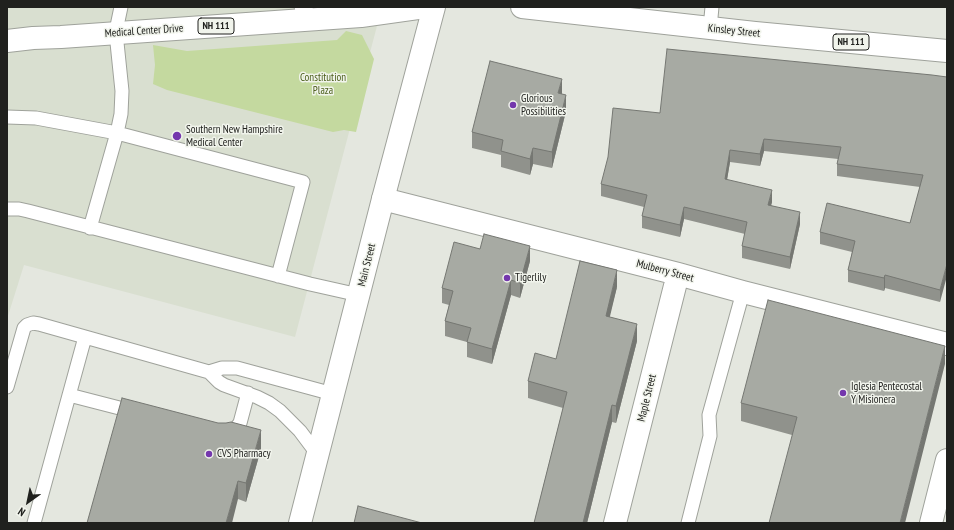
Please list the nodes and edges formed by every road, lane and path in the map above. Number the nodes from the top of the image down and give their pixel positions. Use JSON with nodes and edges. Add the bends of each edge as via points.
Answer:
{"nodes":[{"id":1,"x":121,"y":7,"type":"edge"},
{"id":2,"x":424,"y":7,"type":"edge"},
{"id":3,"x":434,"y":7,"type":"edge"},
{"id":4,"x":522,"y":7,"type":"edge"},
{"id":5,"x":344,"y":12,"type":"edge"},
{"id":6,"x":308,"y":13,"type":"edge"},
{"id":7,"x":711,"y":17,"type":"edge"},
{"id":8,"x":116,"y":33,"type":"junction"},
{"id":9,"x":7,"y":41,"type":"edge"},
{"id":10,"x":947,"y":51,"type":"edge"},
{"id":11,"x":7,"y":117,"type":"edge"},
{"id":12,"x":117,"y":133,"type":"junction"},
{"id":13,"x":383,"y":199,"type":"junction"},
{"id":14,"x":7,"y":209,"type":"edge"},
{"id":15,"x":90,"y":228,"type":"junction"},
{"id":16,"x":678,"y":274,"type":"junction"},
{"id":17,"x":278,"y":276,"type":"junction"},
{"id":18,"x":743,"y":292,"type":"junction"},
{"id":19,"x":359,"y":295,"type":"junction"},
{"id":20,"x":85,"y":337,"type":"junction"},
{"id":21,"x":947,"y":344,"type":"edge"},
{"id":22,"x":209,"y":372,"type":"junction"},
{"id":23,"x":7,"y":386,"type":"edge"},
{"id":24,"x":248,"y":393,"type":"junction"},
{"id":25,"x":334,"y":394,"type":"junction"},
{"id":26,"x":68,"y":395,"type":"junction"},
{"id":27,"x":144,"y":414,"type":"edge"},
{"id":28,"x":212,"y":432,"type":"edge"},
{"id":29,"x":318,"y":455,"type":"junction"},
{"id":30,"x":947,"y":460,"type":"edge"},
{"id":31,"x":34,"y":523,"type":"edge"},
{"id":32,"x":300,"y":523,"type":"edge"},
{"id":33,"x":615,"y":523,"type":"edge"},
{"id":34,"x":688,"y":523,"type":"edge"},
{"id":35,"x":931,"y":523,"type":"edge"}],
"edges":[{"from":1,"to":8,"type":"lane"},
{"from":2,"to":5,"type":"main road","name":"Medical Center Drive","number":"NH 111","via":[[361,16]]},
{"from":3,"to":13,"type":"main road","name":"Main Street"},
{"from":4,"to":7,"type":"main road","name":"Kinsley Street","number":"NH 111"},
{"from":5,"to":6,"type":"main road","name":"Medical Center Drive","number":"NH 111"},
{"from":6,"to":8,"type":"main road","name":"Medical Center Drive","number":"NH 111"},
{"from":7,"to":10,"type":"main road","name":"Kinsley Street","number":"NH 111"},
{"from":8,"to":9,"type":"main road","name":"Medical Center Drive","number":"NH 111"},
{"from":8,"to":12,"type":"lane","via":[[122,91]]},
{"from":11,"to":12,"type":"lane","via":[[36,118]]},
{"from":12,"to":15,"type":"lane"},
{"from":12,"to":17,"type":"lane","via":[[303,182]]},
{"from":13,"to":16,"type":"main road","name":"Mulberry Street"},
{"from":13,"to":19,"type":"main road","name":"Main Street"},
{"from":14,"to":15,"type":"lane","via":[[28,211]]},
{"from":15,"to":17,"type":"lane"},
{"from":16,"to":18,"type":"main road","name":"Mulberry Street"},
{"from":16,"to":33,"type":"main road","name":"Maple Street"},
{"from":17,"to":19,"type":"lane"},
{"from":18,"to":21,"type":"main road","name":"Mulberry Street"},
{"from":18,"to":34,"type":"lane","via":[[709,415],[710,436]]},
{"from":19,"to":25,"type":"main road","name":"Main Street"},
{"from":20,"to":22,"type":"lane"},
{"from":20,"to":23,"type":"lane","via":[[39,324],[28,325],[22,333]]},
{"from":20,"to":26,"type":"lane"},
{"from":22,"to":24,"type":"lane","via":[[224,385]]},
{"from":22,"to":25,"type":"lane","via":[[222,368],[237,368]]},
{"from":24,"to":28,"type":"lane","via":[[240,423],[236,428],[226,434]]},
{"from":24,"to":29,"type":"lane","via":[[280,411],[300,431]]},
{"from":25,"to":29,"type":"main road","name":"Main Street"},
{"from":26,"to":27,"type":"lane"},
{"from":26,"to":31,"type":"lane"},
{"from":29,"to":32,"type":"main road","name":"Main Street"},
{"from":30,"to":35,"type":"main road"}]}
